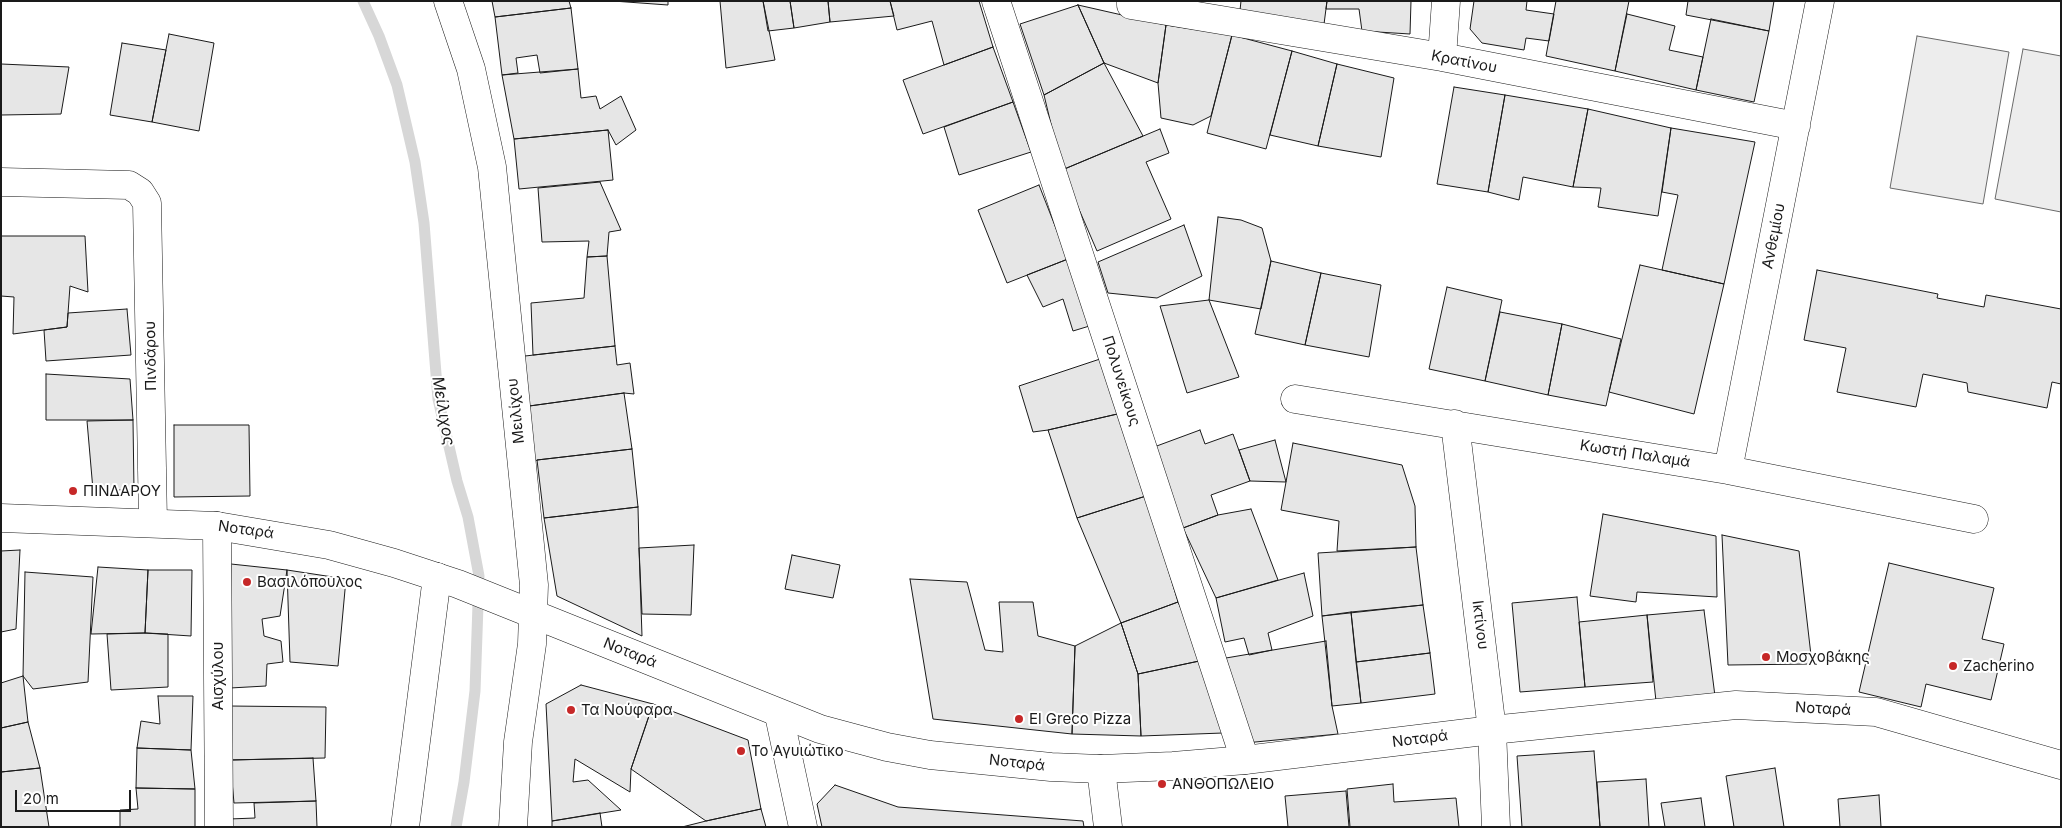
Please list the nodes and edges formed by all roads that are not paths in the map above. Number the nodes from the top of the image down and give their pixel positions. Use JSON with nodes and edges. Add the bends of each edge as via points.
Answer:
{"nodes":[{"id":1,"x":448,"y":1,"type":"edge"},
{"id":2,"x":996,"y":1,"type":"edge"},
{"id":3,"x":1446,"y":1,"type":"edge"},
{"id":4,"x":1820,"y":1,"type":"edge"},
{"id":5,"x":1131,"y":3,"type":"edge"},
{"id":6,"x":1442,"y":57,"type":"junction"},
{"id":7,"x":1796,"y":126,"type":"junction"},
{"id":8,"x":1,"y":182,"type":"edge"},
{"id":9,"x":1295,"y":399,"type":"dead end"},
{"id":10,"x":1455,"y":424,"type":"junction"},
{"id":11,"x":1728,"y":470,"type":"junction"},
{"id":12,"x":1,"y":518,"type":"edge"},
{"id":13,"x":1974,"y":519,"type":"dead end"},
{"id":14,"x":153,"y":522,"type":"junction"},
{"id":15,"x":217,"y":526,"type":"junction"},
{"id":16,"x":448,"y":581,"type":"junction"},
{"id":17,"x":534,"y":615,"type":"junction"},
{"id":18,"x":779,"y":714,"type":"junction"},
{"id":19,"x":1492,"y":730,"type":"junction"},
{"id":20,"x":1245,"y":760,"type":"junction"},
{"id":21,"x":2061,"y":765,"type":"edge"},
{"id":22,"x":1101,"y":769,"type":"junction"},
{"id":23,"x":219,"y":827,"type":"edge"},
{"id":24,"x":405,"y":827,"type":"edge"},
{"id":25,"x":513,"y":827,"type":"edge"},
{"id":26,"x":802,"y":827,"type":"edge"},
{"id":27,"x":1108,"y":827,"type":"edge"},
{"id":28,"x":1496,"y":827,"type":"edge"}],
"edges":[{"from":1,"to":17,"type":"street","name":"Μειλίχου","via":[[471,69],[492,167],[534,585]]},
{"from":2,"to":20,"type":"street","name":"Πολυνείκους"},
{"from":3,"to":6,"type":"street"},
{"from":4,"to":7,"type":"street","name":"Ανθεμίου"},
{"from":5,"to":6,"type":"street","name":"Κρατίνου"},
{"from":6,"to":7,"type":"street","name":"Κρατίνου"},
{"from":7,"to":11,"type":"street","name":"Ανθεμίου"},
{"from":8,"to":14,"type":"street","name":"Πινδάρου","via":[[129,185],[140,192],[147,203]]},
{"from":9,"to":10,"type":"street","name":"Κωστή Παλαμά"},
{"from":10,"to":11,"type":"street","name":"Κωστή Παλαμά"},
{"from":10,"to":19,"type":"street","name":"Ικτίνου"},
{"from":11,"to":13,"type":"street","name":"Κωστή Παλαμά"},
{"from":12,"to":14,"type":"street","name":"Νοταρά"},
{"from":14,"to":15,"type":"street","name":"Νοταρά"},
{"from":15,"to":16,"type":"street","name":"Νοταρά","via":[[328,545]]},
{"from":15,"to":23,"type":"street","name":"Αισχύλου"},
{"from":16,"to":17,"type":"street","name":"Νοταρά"},
{"from":16,"to":24,"type":"street"},
{"from":17,"to":18,"type":"street","name":"Νοταρά"},
{"from":17,"to":25,"type":"street","name":"Μειλίχου","via":[[516,767]]},
{"from":18,"to":22,"type":"street","name":"Νοταρά","via":[[820,729],[930,755]]},
{"from":18,"to":26,"type":"street"},
{"from":19,"to":20,"type":"street","name":"Νοταρά"},
{"from":19,"to":21,"type":"street","name":"Νοταρά","via":[[1736,705],[1876,712]]},
{"from":19,"to":28,"type":"street","name":"Ικτίνου"},
{"from":20,"to":22,"type":"street","name":"Νοταρά"},
{"from":22,"to":27,"type":"street"}]}
